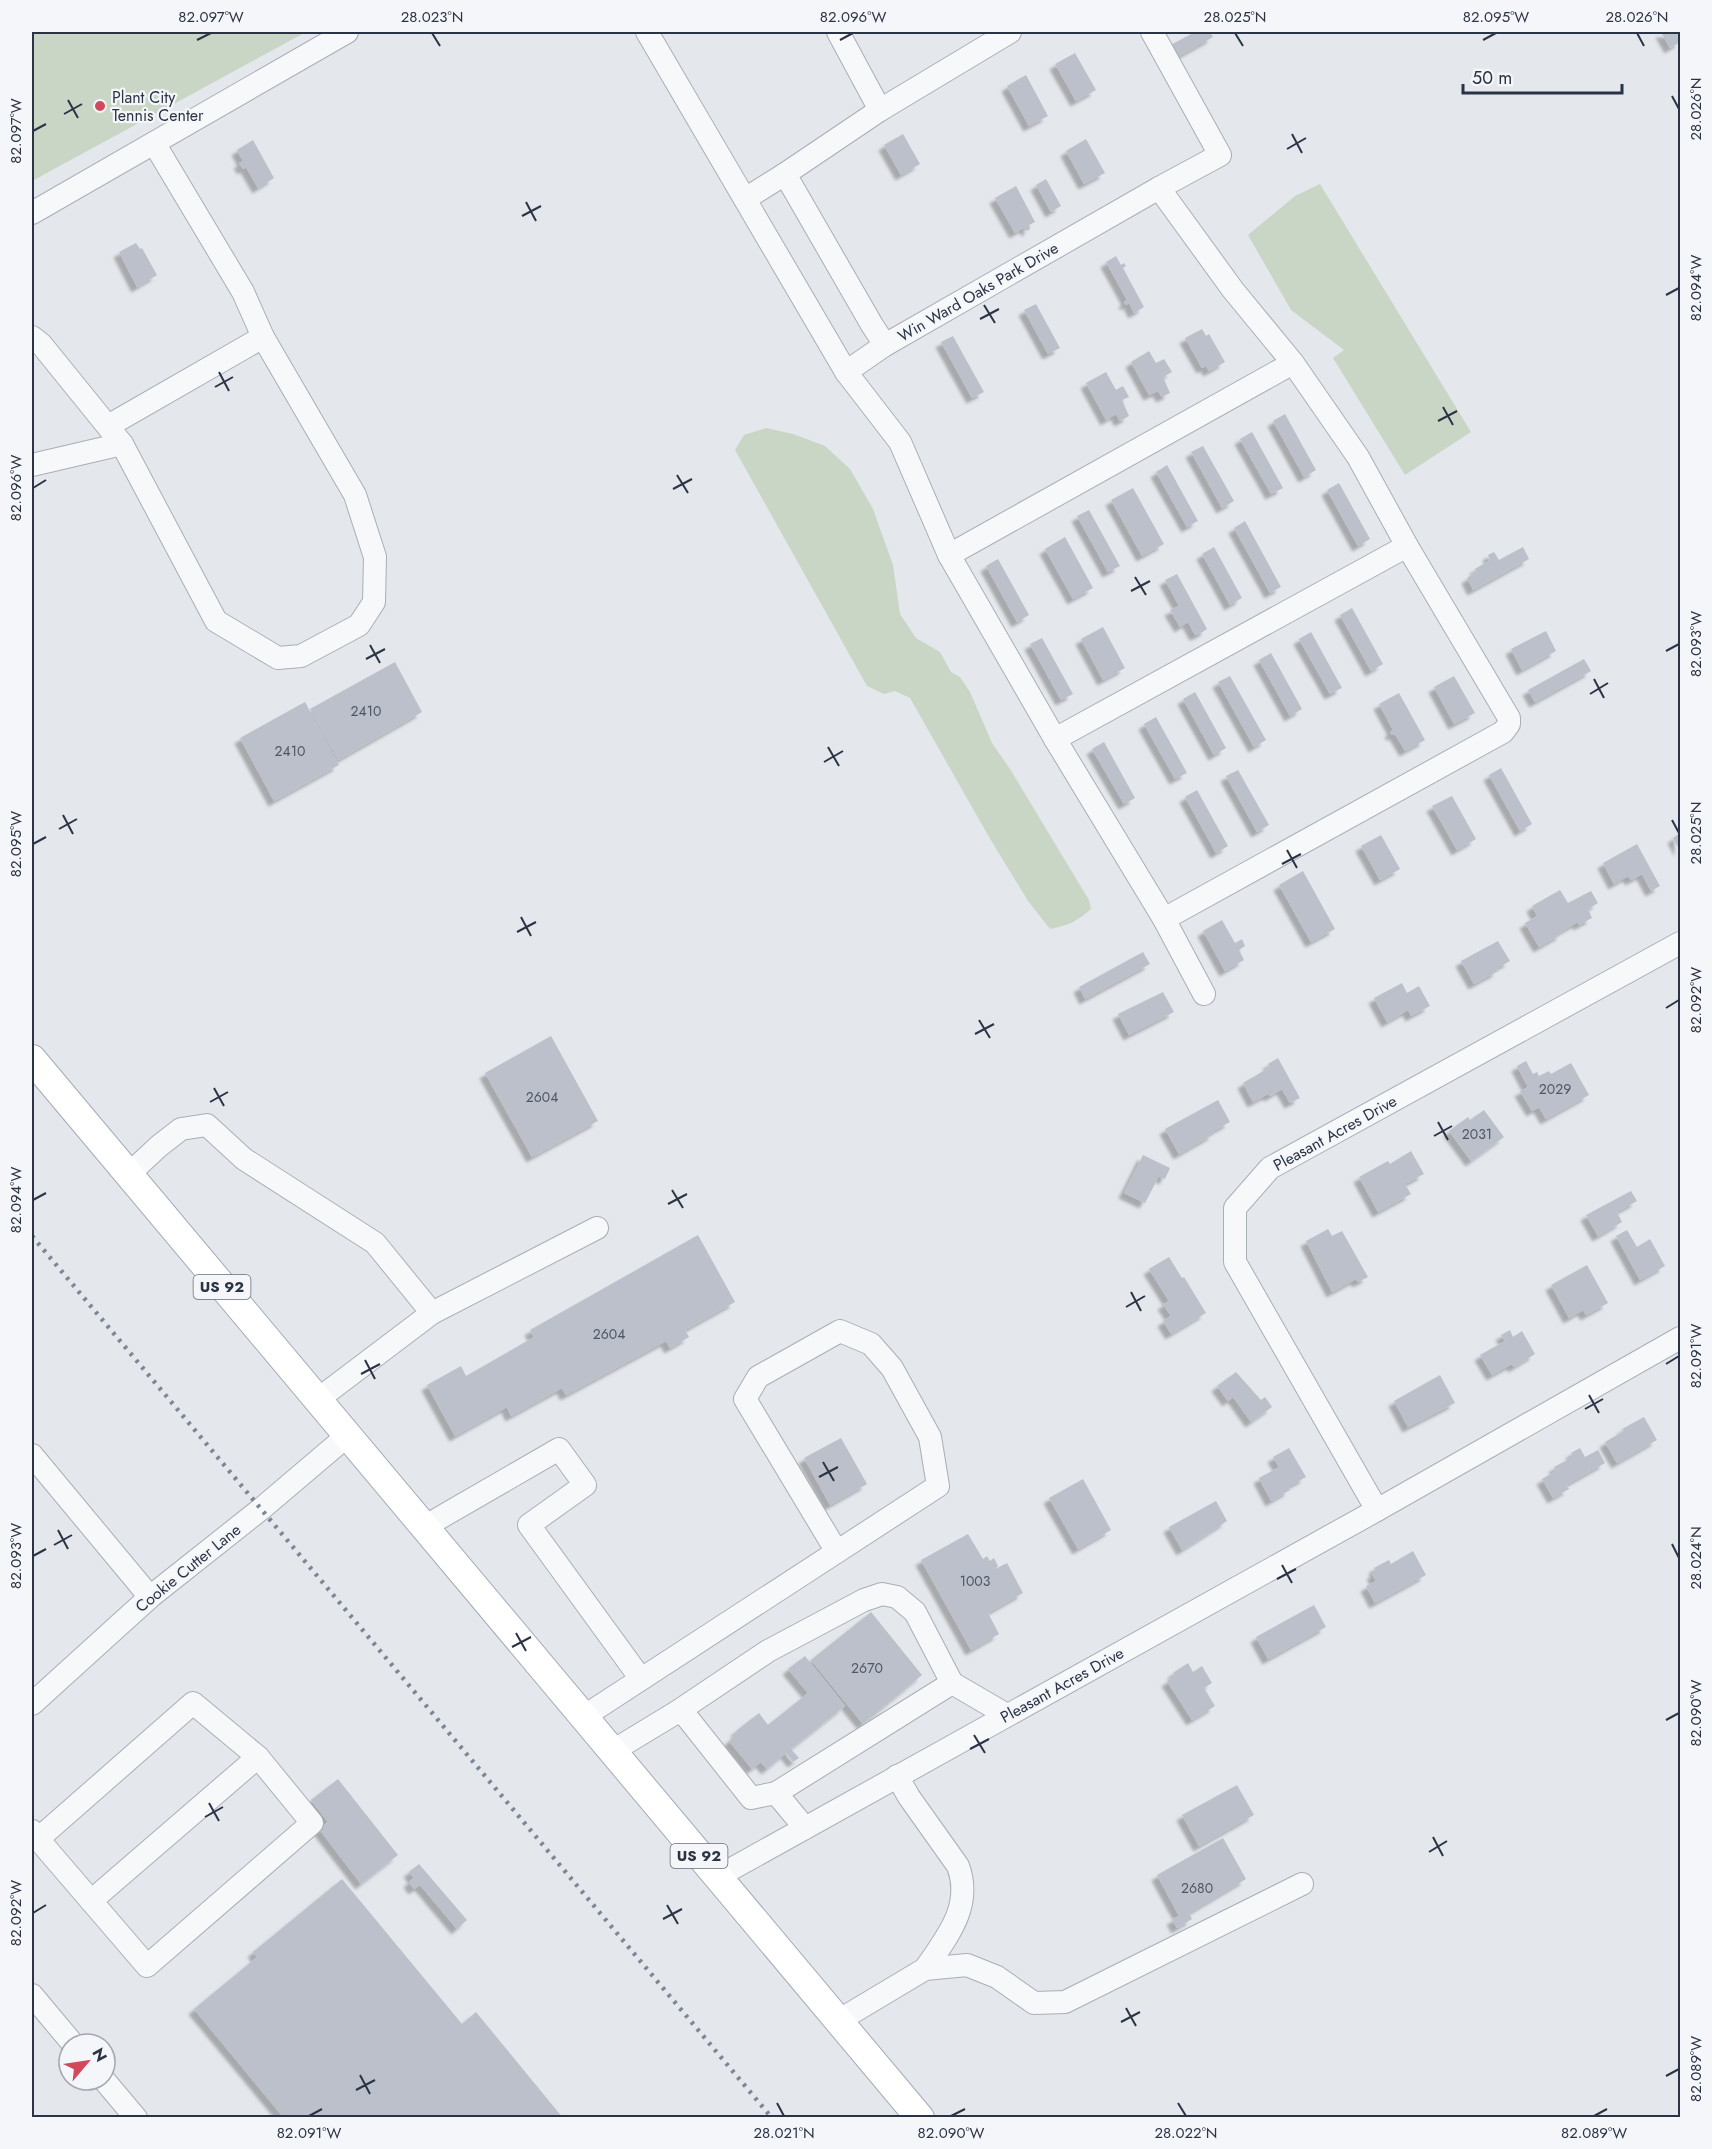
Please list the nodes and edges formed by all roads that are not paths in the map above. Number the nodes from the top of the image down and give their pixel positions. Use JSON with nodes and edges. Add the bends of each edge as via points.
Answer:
{"nodes":[{"id":1,"x":347,"y":32,"type":"edge"},
{"id":2,"x":647,"y":32,"type":"edge"},
{"id":3,"x":838,"y":32,"type":"edge"},
{"id":4,"x":1010,"y":32,"type":"edge"},
{"id":5,"x":1152,"y":32,"type":"edge"},
{"id":6,"x":880,"y":110,"type":"junction"},
{"id":7,"x":154,"y":143,"type":"junction"},
{"id":8,"x":785,"y":174,"type":"junction"},
{"id":9,"x":1159,"y":188,"type":"junction"},
{"id":10,"x":745,"y":199,"type":"junction"},
{"id":11,"x":32,"y":213,"type":"edge"},
{"id":12,"x":32,"y":337,"type":"edge"},
{"id":13,"x":263,"y":337,"type":"junction"},
{"id":14,"x":885,"y":345,"type":"junction"},
{"id":15,"x":1293,"y":363,"type":"junction"},
{"id":16,"x":846,"y":372,"type":"junction"},
{"id":17,"x":108,"y":426,"type":"junction"},
{"id":18,"x":122,"y":444,"type":"junction"},
{"id":19,"x":32,"y":465,"type":"edge"},
{"id":20,"x":1407,"y":546,"type":"junction"},
{"id":21,"x":950,"y":555,"type":"junction"},
{"id":22,"x":1055,"y":739,"type":"junction"},
{"id":23,"x":1164,"y":919,"type":"junction"},
{"id":24,"x":1680,"y":943,"type":"edge"},
{"id":25,"x":1204,"y":994,"type":"dead end"},
{"id":26,"x":32,"y":1059,"type":"edge"},
{"id":27,"x":128,"y":1175,"type":"junction"},
{"id":28,"x":597,"y":1228,"type":"dead end"},
{"id":29,"x":432,"y":1312,"type":"junction"},
{"id":30,"x":1680,"y":1338,"type":"edge"},
{"id":31,"x":317,"y":1400,"type":"junction"},
{"id":32,"x":347,"y":1436,"type":"junction"},
{"id":33,"x":32,"y":1455,"type":"edge"},
{"id":34,"x":1377,"y":1509,"type":"junction"},
{"id":35,"x":424,"y":1527,"type":"junction"},
{"id":36,"x":837,"y":1552,"type":"junction"},
{"id":37,"x":150,"y":1596,"type":"junction"},
{"id":38,"x":641,"y":1679,"type":"junction"},
{"id":39,"x":952,"y":1683,"type":"junction"},
{"id":40,"x":32,"y":1704,"type":"edge"},
{"id":41,"x":677,"y":1712,"type":"junction"},
{"id":42,"x":1007,"y":1715,"type":"junction"},
{"id":43,"x":583,"y":1717,"type":"junction"},
{"id":44,"x":612,"y":1752,"type":"junction"},
{"id":45,"x":258,"y":1757,"type":"junction"},
{"id":46,"x":897,"y":1776,"type":"junction"},
{"id":47,"x":776,"y":1793,"type":"junction"},
{"id":48,"x":805,"y":1828,"type":"junction"},
{"id":49,"x":35,"y":1835,"type":"edge"},
{"id":50,"x":717,"y":1877,"type":"junction"},
{"id":51,"x":1302,"y":1884,"type":"dead end"},
{"id":52,"x":91,"y":1901,"type":"junction"},
{"id":53,"x":925,"y":1969,"type":"junction"},
{"id":54,"x":32,"y":1995,"type":"edge"},
{"id":55,"x":838,"y":2021,"type":"junction"},
{"id":56,"x":63,"y":2032,"type":"edge"},
{"id":57,"x":114,"y":2092,"type":"edge"},
{"id":58,"x":135,"y":2118,"type":"edge"},
{"id":59,"x":920,"y":2118,"type":"edge"}],
"edges":[{"from":1,"to":7,"type":"street"},
{"from":2,"to":10,"type":"street"},
{"from":3,"to":6,"type":"street"},
{"from":4,"to":6,"type":"street"},
{"from":5,"to":9,"type":"street","name":"Win Ward Oaks Park Drive","via":[[1220,155]]},
{"from":6,"to":8,"type":"street"},
{"from":7,"to":11,"type":"street"},
{"from":7,"to":13,"type":"street","via":[[243,292]]},
{"from":8,"to":10,"type":"street"},
{"from":8,"to":14,"type":"street","name":"Win Ward Oaks Park Drive"},
{"from":9,"to":14,"type":"street","name":"Win Ward Oaks Park Drive"},
{"from":9,"to":15,"type":"street","via":[[1233,290]]},
{"from":10,"to":16,"type":"street"},
{"from":12,"to":17,"type":"street"},
{"from":13,"to":17,"type":"street"},
{"from":13,"to":18,"type":"street","via":[[355,495],[375,557],[374,602],[359,625],[302,656],[278,658],[216,621]]},
{"from":14,"to":16,"type":"street"},
{"from":15,"to":20,"type":"street","via":[[1358,457]]},
{"from":15,"to":21,"type":"street"},
{"from":16,"to":21,"type":"street","via":[[900,442]]},
{"from":17,"to":18,"type":"street"},
{"from":18,"to":19,"type":"street"},
{"from":20,"to":22,"type":"street"},
{"from":20,"to":23,"type":"street","via":[[1509,724],[1503,732]]},
{"from":21,"to":22,"type":"street"},
{"from":22,"to":23,"type":"street"},
{"from":23,"to":25,"type":"street"},
{"from":24,"to":34,"type":"street","name":"Pleasant Acres Drive","via":[[1270,1168],[1235,1208],[1234,1262]]},
{"from":26,"to":27,"type":"main road","number":"US 92"},
{"from":27,"to":29,"type":"street","via":[[181,1129],[207,1125],[244,1159],[375,1243]]},
{"from":27,"to":31,"type":"main road","number":"US 92"},
{"from":28,"to":29,"type":"street"},
{"from":29,"to":31,"type":"street"},
{"from":30,"to":34,"type":"street","name":"Pleasant Acres Drive"},
{"from":31,"to":32,"type":"main road","number":"US 92"},
{"from":32,"to":35,"type":"main road","number":"US 92"},
{"from":32,"to":37,"type":"street","name":"Cookie Cutter Lane"},
{"from":33,"to":37,"type":"street"},
{"from":34,"to":42,"type":"street","name":"Pleasant Acres Drive"},
{"from":35,"to":38,"type":"street","via":[[559,1449],[585,1485],[529,1525]]},
{"from":35,"to":43,"type":"main road","number":"US 92"},
{"from":36,"to":36,"type":"street","via":[[938,1486],[930,1437],[892,1368],[871,1344],[840,1331],[759,1377],[746,1399]]},
{"from":36,"to":38,"type":"street"},
{"from":37,"to":40,"type":"street","name":"Cookie Cutter Lane"},
{"from":38,"to":43,"type":"street"},
{"from":39,"to":41,"type":"street","via":[[915,1612],[897,1597],[882,1594],[768,1651]]},
{"from":39,"to":42,"type":"street"},
{"from":39,"to":47,"type":"street"},
{"from":41,"to":44,"type":"street"},
{"from":41,"to":47,"type":"street","via":[[686,1716],[751,1798]]},
{"from":42,"to":46,"type":"street","name":"Pleasant Acres Drive"},
{"from":43,"to":44,"type":"main road","number":"US 92"},
{"from":44,"to":50,"type":"main road","number":"US 92"},
{"from":45,"to":49,"type":"street","via":[[193,1703]]},
{"from":45,"to":52,"type":"street"},
{"from":45,"to":52,"type":"street","via":[[312,1823],[147,1966]]},
{"from":46,"to":48,"type":"street","name":"Pleasant Acres Drive"},
{"from":46,"to":53,"type":"street","via":[[962,1877],[961,1908]]},
{"from":47,"to":48,"type":"street"},
{"from":48,"to":50,"type":"street","name":"Pleasant Acres Drive"},
{"from":49,"to":52,"type":"street"},
{"from":50,"to":55,"type":"main road","number":"US 92"},
{"from":51,"to":53,"type":"street","via":[[1065,2002],[1034,2003],[997,1977],[968,1965]]},
{"from":53,"to":55,"type":"street"},
{"from":54,"to":56,"type":"street"},
{"from":55,"to":59,"type":"main road","number":"US 92"},
{"from":57,"to":58,"type":"street"}]}
